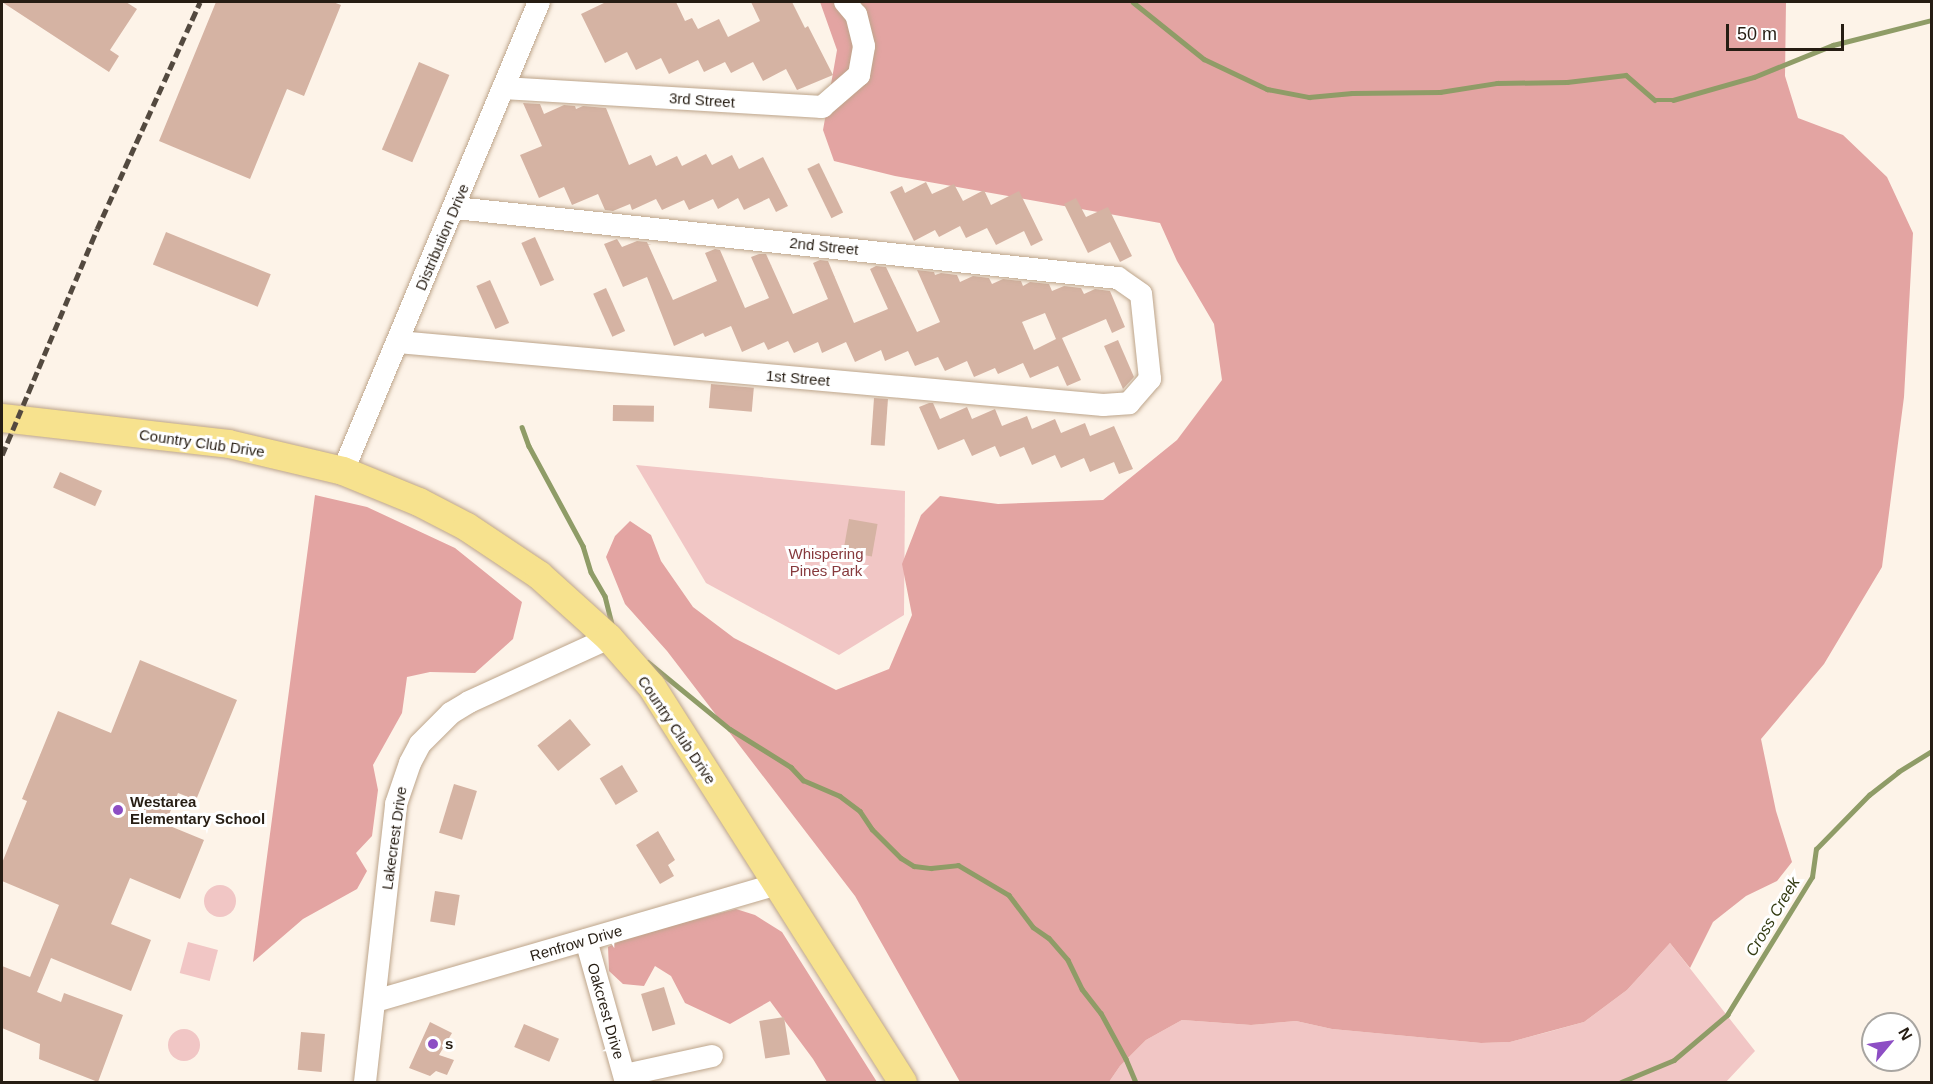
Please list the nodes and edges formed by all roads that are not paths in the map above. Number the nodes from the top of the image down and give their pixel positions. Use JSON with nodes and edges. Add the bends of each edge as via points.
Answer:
{"nodes":[{"id":1,"x":539,"y":2,"type":"edge"},
{"id":2,"x":845,"y":2,"type":"edge"},
{"id":3,"x":502,"y":88,"type":"junction"},
{"id":4,"x":455,"y":208,"type":"junction"},
{"id":5,"x":1145,"y":341,"type":"joint"},
{"id":6,"x":398,"y":342,"type":"junction"},
{"id":7,"x":2,"y":418,"type":"edge"},
{"id":8,"x":343,"y":471,"type":"junction"},
{"id":9,"x":609,"y":638,"type":"junction"},
{"id":10,"x":777,"y":884,"type":"junction"},
{"id":11,"x":586,"y":940,"type":"junction"},
{"id":12,"x":375,"y":1001,"type":"junction"},
{"id":13,"x":712,"y":1056,"type":"dead end"},
{"id":14,"x":626,"y":1079,"type":"edge"},
{"id":15,"x":365,"y":1083,"type":"edge"},
{"id":16,"x":903,"y":1083,"type":"edge"}],
"edges":[{"from":1,"to":3,"type":"street","name":"Distribution Drive"},
{"from":2,"to":3,"type":"street","name":"3rd Street","via":[[856,15],[864,46],[860,75],[822,107]]},
{"from":3,"to":4,"type":"street","name":"Distribution Drive"},
{"from":4,"to":5,"type":"street","name":"2nd Street","via":[[1118,279],[1141,294]]},
{"from":4,"to":6,"type":"street","name":"Distribution Drive"},
{"from":5,"to":6,"type":"street","name":"1st Street","via":[[1150,379],[1129,403],[1103,405]]},
{"from":6,"to":8,"type":"street","name":"Distribution Drive"},
{"from":7,"to":8,"type":"main road","name":"Country Club Drive","via":[[230,444]]},
{"from":8,"to":9,"type":"main road","name":"Country Club Drive","via":[[419,502],[504,550],[539,575]]},
{"from":9,"to":10,"type":"main road","name":"Country Club Drive","via":[[652,687]]},
{"from":9,"to":12,"type":"street","name":"Lakecrest Drive","via":[[469,702],[451,713],[420,744],[401,783],[396,804]]},
{"from":10,"to":11,"type":"street","name":"Renfrow Drive"},
{"from":10,"to":16,"type":"main road","name":"Country Club Drive"},
{"from":11,"to":12,"type":"street","name":"Renfrow Drive"},
{"from":11,"to":14,"type":"street","name":"Oakcrest Drive"},
{"from":12,"to":15,"type":"street","name":"Lakecrest Drive"},
{"from":13,"to":14,"type":"street"}]}
